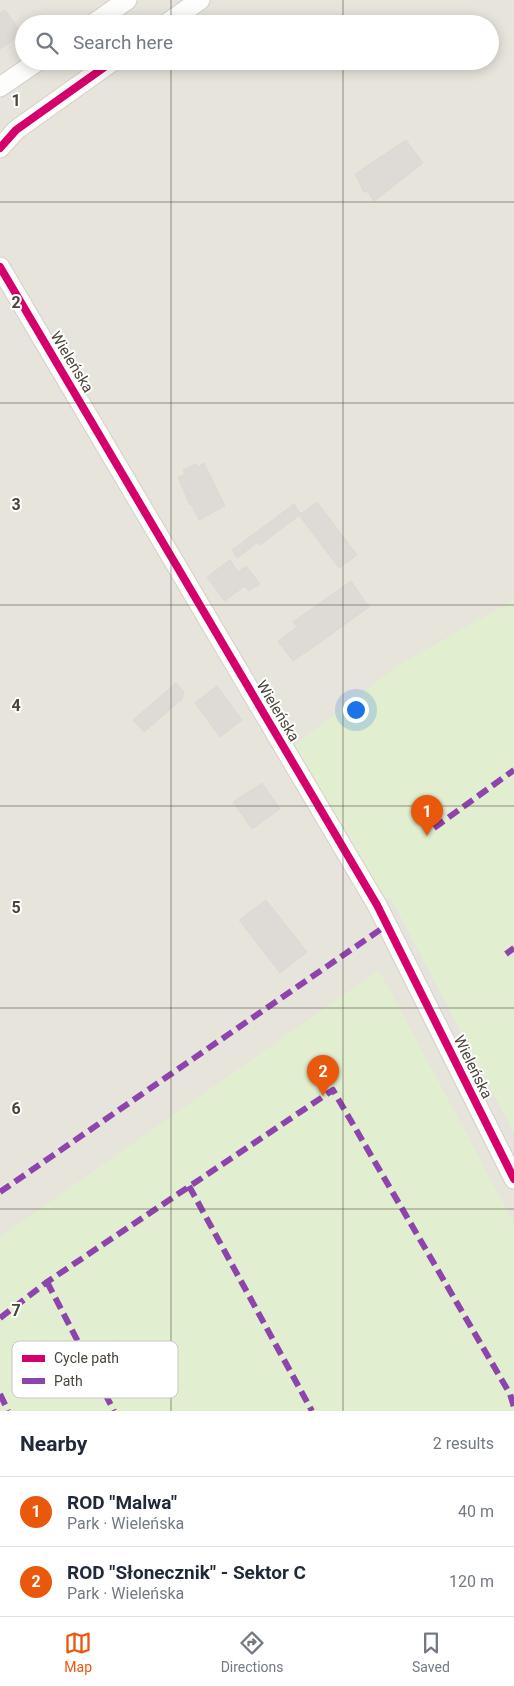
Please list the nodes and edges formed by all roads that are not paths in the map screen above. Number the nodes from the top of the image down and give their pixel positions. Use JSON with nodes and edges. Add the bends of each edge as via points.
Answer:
{"nodes":[{"id":1,"x":127,"y":0,"type":"edge"},
{"id":2,"x":200,"y":0,"type":"edge"},
{"id":3,"x":106,"y":15,"type":"edge"},
{"id":4,"x":179,"y":15,"type":"edge"},
{"id":5,"x":25,"y":70,"type":"edge"},
{"id":6,"x":100,"y":70,"type":"edge"},
{"id":7,"x":0,"y":87,"type":"edge"},
{"id":8,"x":0,"y":148,"type":"edge"},
{"id":9,"x":0,"y":267,"type":"edge"},
{"id":10,"x":514,"y":1180,"type":"edge"}],
"edges":[{"from":1,"to":3,"type":"street"},
{"from":2,"to":4,"type":"street"},
{"from":5,"to":7,"type":"street"},
{"from":6,"to":8,"type":"street","via":[[16,130]]},
{"from":9,"to":10,"type":"street","name":"Wieleńska","via":[[377,905]]}]}
